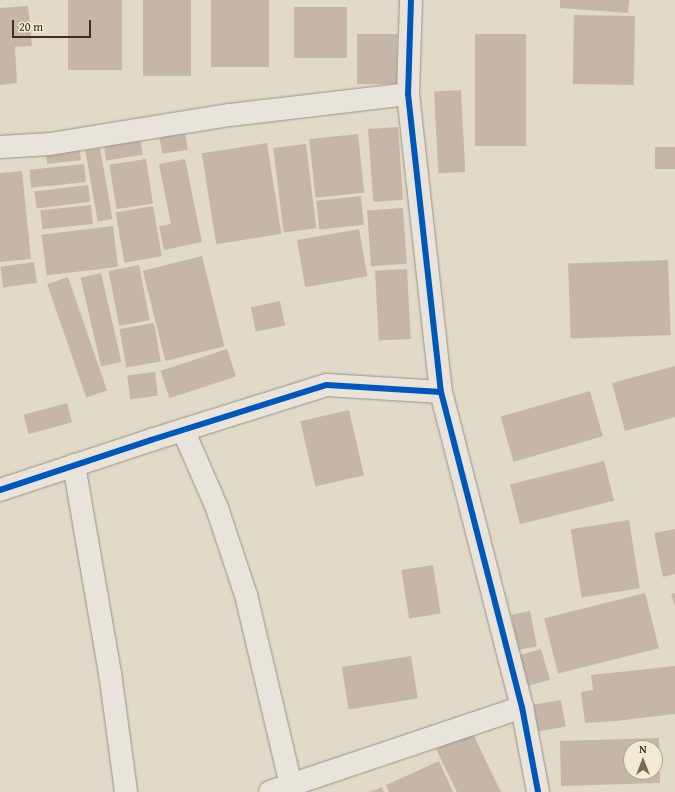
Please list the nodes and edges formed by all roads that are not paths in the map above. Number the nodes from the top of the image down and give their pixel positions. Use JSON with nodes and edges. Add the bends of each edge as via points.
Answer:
{"nodes":[{"id":1,"x":410,"y":0,"type":"edge"},
{"id":2,"x":408,"y":94,"type":"junction"},
{"id":3,"x":0,"y":147,"type":"edge"},
{"id":4,"x":441,"y":392,"type":"junction"},
{"id":5,"x":183,"y":430,"type":"junction"},
{"id":6,"x":74,"y":466,"type":"junction"},
{"id":7,"x":0,"y":490,"type":"edge"},
{"id":8,"x":522,"y":707,"type":"junction"},
{"id":9,"x":291,"y":786,"type":"junction"},
{"id":10,"x":126,"y":792,"type":"edge"},
{"id":11,"x":270,"y":792,"type":"edge"},
{"id":12,"x":538,"y":792,"type":"edge"}],
"edges":[{"from":1,"to":2,"type":"street"},
{"from":2,"to":3,"type":"street","via":[[230,115],[50,144]]},
{"from":2,"to":4,"type":"street"},
{"from":4,"to":5,"type":"street","via":[[327,385]]},
{"from":4,"to":8,"type":"street"},
{"from":5,"to":6,"type":"street"},
{"from":5,"to":9,"type":"street","via":[[217,508],[246,595]]},
{"from":6,"to":7,"type":"street"},
{"from":6,"to":10,"type":"street","via":[[110,672]]},
{"from":8,"to":9,"type":"street"},
{"from":8,"to":12,"type":"street"},
{"from":9,"to":11,"type":"street"}]}
